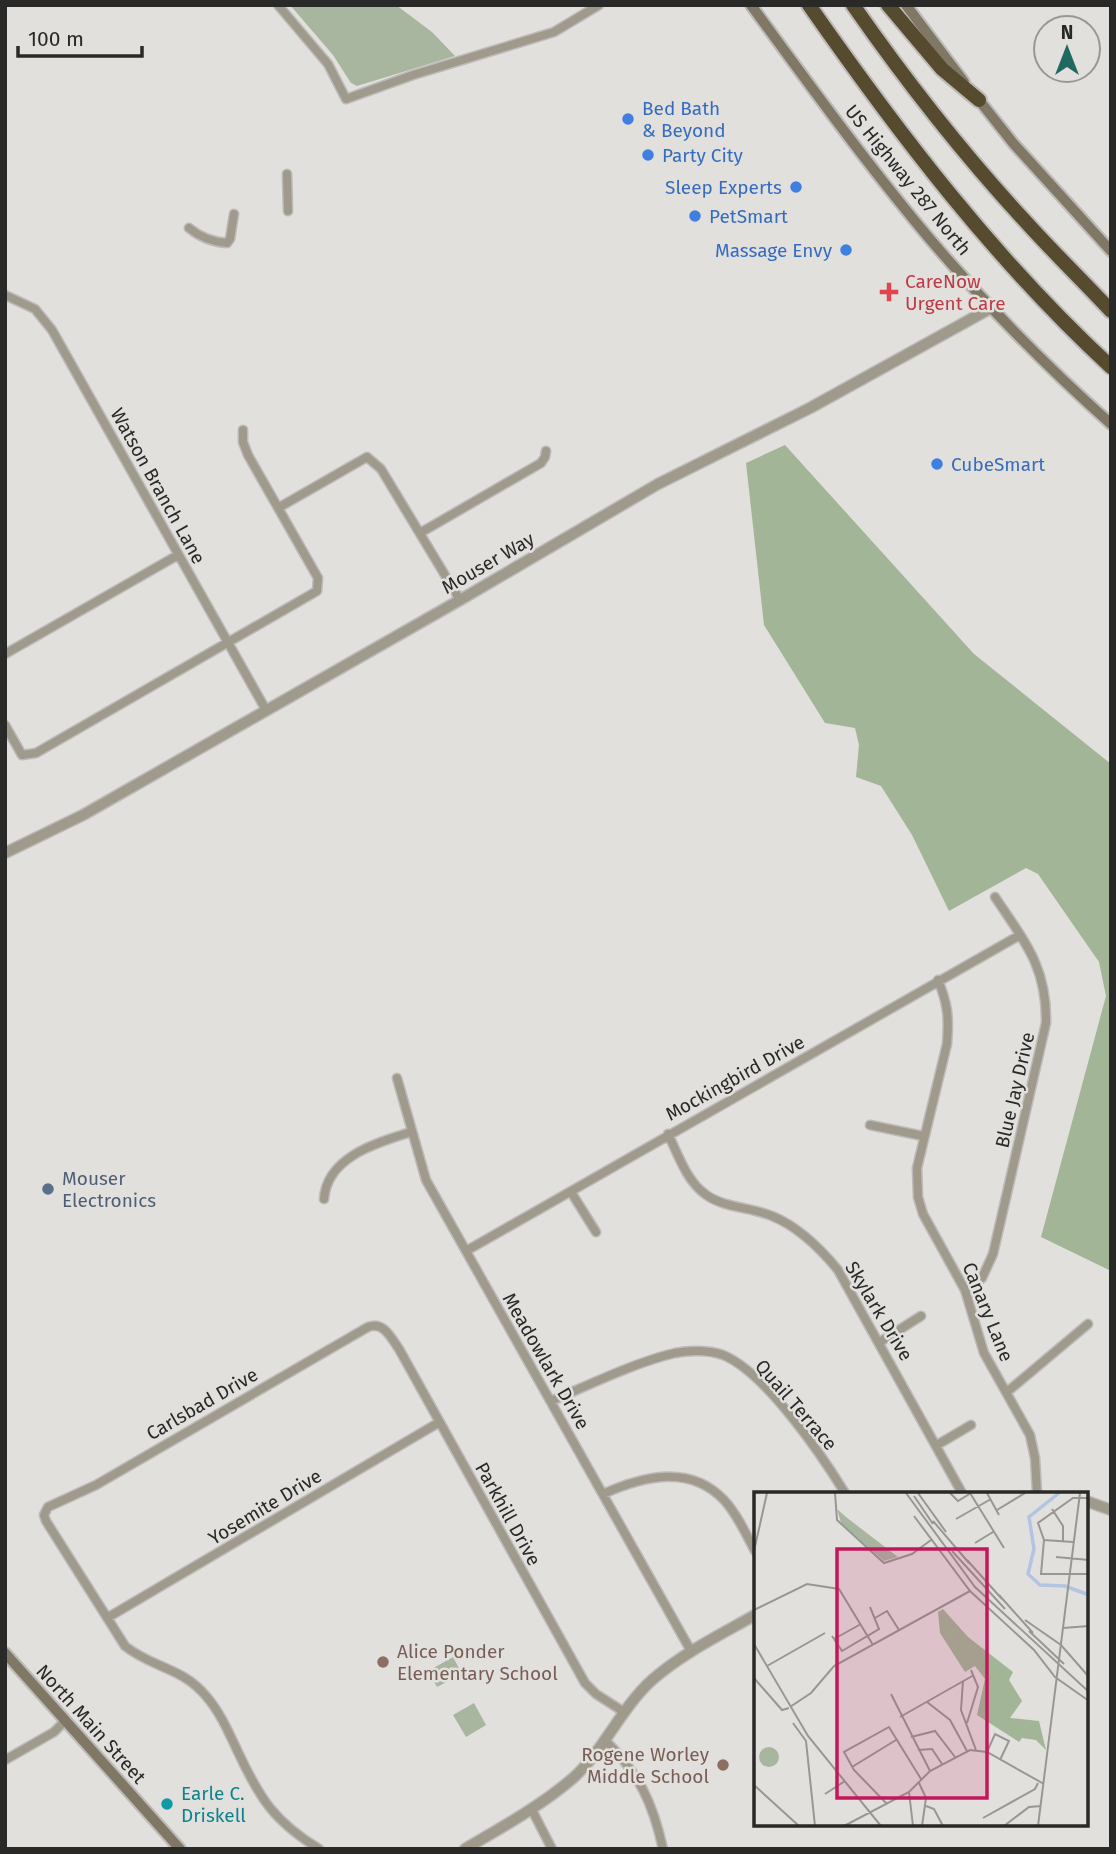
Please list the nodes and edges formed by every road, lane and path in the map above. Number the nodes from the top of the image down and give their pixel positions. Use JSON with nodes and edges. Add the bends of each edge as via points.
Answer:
{"nodes":[{"id":1,"x":278,"y":5,"type":"edge"},
{"id":2,"x":599,"y":5,"type":"edge"},
{"id":3,"x":751,"y":5,"type":"edge"},
{"id":4,"x":809,"y":5,"type":"edge"},
{"id":5,"x":853,"y":5,"type":"edge"},
{"id":6,"x":888,"y":5,"type":"edge"},
{"id":7,"x":906,"y":5,"type":"edge"},
{"id":8,"x":979,"y":100,"type":"junction"},
{"id":9,"x":287,"y":174,"type":"dead end"},
{"id":10,"x":288,"y":211,"type":"dead end"},
{"id":11,"x":234,"y":214,"type":"dead end"},
{"id":12,"x":189,"y":228,"type":"dead end"},
{"id":13,"x":1111,"y":251,"type":"edge"},
{"id":14,"x":5,"y":295,"type":"edge"},
{"id":15,"x":991,"y":308,"type":"junction"},
{"id":16,"x":1111,"y":311,"type":"edge"},
{"id":17,"x":1111,"y":367,"type":"edge"},
{"id":18,"x":1111,"y":424,"type":"edge"},
{"id":19,"x":243,"y":430,"type":"dead end"},
{"id":20,"x":546,"y":451,"type":"dead end"},
{"id":21,"x":278,"y":508,"type":"junction"},
{"id":22,"x":420,"y":533,"type":"junction"},
{"id":23,"x":178,"y":555,"type":"junction"},
{"id":24,"x":460,"y":600,"type":"junction"},
{"id":25,"x":228,"y":643,"type":"junction"},
{"id":26,"x":5,"y":654,"type":"edge"},
{"id":27,"x":265,"y":710,"type":"junction"},
{"id":28,"x":5,"y":725,"type":"edge"},
{"id":29,"x":5,"y":853,"type":"edge"},
{"id":30,"x":995,"y":897,"type":"dead end"},
{"id":31,"x":1020,"y":935,"type":"junction"},
{"id":32,"x":938,"y":980,"type":"junction"},
{"id":33,"x":397,"y":1078,"type":"dead end"},
{"id":34,"x":870,"y":1125,"type":"dead end"},
{"id":35,"x":411,"y":1132,"type":"junction"},
{"id":36,"x":668,"y":1134,"type":"junction"},
{"id":37,"x":923,"y":1136,"type":"junction"},
{"id":38,"x":571,"y":1192,"type":"junction"},
{"id":39,"x":324,"y":1199,"type":"dead end"},
{"id":40,"x":596,"y":1232,"type":"dead end"},
{"id":41,"x":466,"y":1251,"type":"junction"},
{"id":42,"x":965,"y":1290,"type":"junction"},
{"id":43,"x":921,"y":1316,"type":"dead end"},
{"id":44,"x":375,"y":1324,"type":"joint"},
{"id":45,"x":1088,"y":1324,"type":"dead end"},
{"id":46,"x":880,"y":1342,"type":"junction"},
{"id":47,"x":1007,"y":1392,"type":"junction"},
{"id":48,"x":551,"y":1401,"type":"junction"},
{"id":49,"x":438,"y":1423,"type":"junction"},
{"id":50,"x":971,"y":1425,"type":"dead end"},
{"id":51,"x":937,"y":1446,"type":"junction"},
{"id":52,"x":844,"y":1492,"type":"edge"},
{"id":53,"x":961,"y":1492,"type":"edge"},
{"id":54,"x":1037,"y":1492,"type":"edge"},
{"id":55,"x":603,"y":1494,"type":"junction"},
{"id":56,"x":1088,"y":1503,"type":"edge"},
{"id":57,"x":1111,"y":1510,"type":"edge"},
{"id":58,"x":754,"y":1549,"type":"edge"},
{"id":59,"x":754,"y":1616,"type":"edge"},
{"id":60,"x":107,"y":1618,"type":"junction"},
{"id":61,"x":691,"y":1651,"type":"junction"},
{"id":62,"x":5,"y":1653,"type":"edge"},
{"id":63,"x":624,"y":1712,"type":"junction"},
{"id":64,"x":65,"y":1721,"type":"junction"},
{"id":65,"x":606,"y":1741,"type":"junction"},
{"id":66,"x":5,"y":1760,"type":"edge"},
{"id":67,"x":532,"y":1810,"type":"junction"},
{"id":68,"x":180,"y":1849,"type":"edge"},
{"id":69,"x":319,"y":1849,"type":"edge"},
{"id":70,"x":465,"y":1849,"type":"edge"},
{"id":71,"x":552,"y":1849,"type":"edge"},
{"id":72,"x":663,"y":1849,"type":"edge"}],
"edges":[{"from":1,"to":2,"type":"street","via":[[328,64],[346,99],[554,32]]},
{"from":3,"to":15,"type":"main road","name":"US Highway 287 North","via":[[857,148]]},
{"from":4,"to":17,"type":"highway","via":[[962,210]]},
{"from":5,"to":16,"type":"highway","via":[[969,157]]},
{"from":6,"to":8,"type":"highway","via":[[942,69]]},
{"from":7,"to":8,"type":"main road"},
{"from":8,"to":13,"type":"main road"},
{"from":9,"to":10,"type":"street"},
{"from":11,"to":12,"type":"street","via":[[227,243],[198,236]]},
{"from":14,"to":23,"type":"street","name":"Watson Branch Lane","via":[[35,309],[48,324]]},
{"from":15,"to":18,"type":"main road","name":"US Highway 287 North"},
{"from":15,"to":24,"type":"street","name":"Mouser Way","via":[[810,408],[658,484]]},
{"from":19,"to":21,"type":"street","via":[[244,447]]},
{"from":20,"to":22,"type":"street","via":[[541,463]]},
{"from":21,"to":22,"type":"street","via":[[367,457],[381,469]]},
{"from":21,"to":25,"type":"street","via":[[319,587]]},
{"from":22,"to":24,"type":"street"},
{"from":23,"to":25,"type":"street","name":"Watson Branch Lane"},
{"from":23,"to":26,"type":"street"},
{"from":24,"to":27,"type":"street","name":"Mouser Way"},
{"from":25,"to":27,"type":"street","name":"Watson Branch Lane"},
{"from":25,"to":28,"type":"street","via":[[36,753],[22,755]]},
{"from":27,"to":29,"type":"street","name":"Mouser Way","via":[[83,815]]},
{"from":30,"to":31,"type":"street","name":"Blue Jay Drive"},
{"from":31,"to":32,"type":"street","name":"Mockingbird Drive"},
{"from":31,"to":42,"type":"street","name":"Blue Jay Drive","via":[[1037,962],[1045,989],[1046,1023],[993,1254],[982,1278]]},
{"from":32,"to":36,"type":"street","name":"Mockingbird Drive"},
{"from":32,"to":37,"type":"street","name":"Canary Lane","via":[[948,1005],[948,1034]]},
{"from":33,"to":35,"type":"street","name":"Meadowlark Drive"},
{"from":34,"to":37,"type":"street"},
{"from":35,"to":39,"type":"street","via":[[369,1147],[342,1164],[328,1179]]},
{"from":35,"to":41,"type":"street","name":"Meadowlark Drive","via":[[426,1180]]},
{"from":36,"to":38,"type":"street","name":"Mockingbird Drive"},
{"from":36,"to":46,"type":"street","name":"Skylark Drive","via":[[688,1174],[706,1195],[771,1215],[820,1248]]},
{"from":37,"to":42,"type":"street","name":"Canary Lane","via":[[918,1197]]},
{"from":38,"to":40,"type":"street"},
{"from":38,"to":41,"type":"street","name":"Mockingbird Drive"},
{"from":41,"to":48,"type":"street","name":"Meadowlark Drive"},
{"from":42,"to":47,"type":"street","name":"Canary Lane","via":[[984,1353]]},
{"from":43,"to":46,"type":"street"},
{"from":44,"to":49,"type":"street","name":"Parkhill Drive","via":[[382,1326],[399,1349]]},
{"from":44,"to":60,"type":"street","name":"Carlsbad Drive","via":[[45,1511],[46,1521]]},
{"from":45,"to":47,"type":"street"},
{"from":46,"to":51,"type":"street","name":"Skylark Drive"},
{"from":47,"to":54,"type":"street","name":"Canary Lane","via":[[1030,1435]]},
{"from":48,"to":52,"type":"street","name":"Quail Terrace","via":[[676,1353],[712,1352],[738,1363],[756,1378],[788,1413]]},
{"from":48,"to":55,"type":"street","name":"Meadowlark Drive"},
{"from":49,"to":60,"type":"street","name":"Yosemite Drive"},
{"from":49,"to":63,"type":"street","name":"Parkhill Drive","via":[[585,1683]]},
{"from":50,"to":51,"type":"street"},
{"from":51,"to":53,"type":"street","name":"Skylark Drive"},
{"from":55,"to":58,"type":"street","via":[[647,1477],[693,1479],[724,1499]]},
{"from":55,"to":61,"type":"street","name":"Meadowlark Drive"},
{"from":56,"to":57,"type":"street"},
{"from":59,"to":61,"type":"street"},
{"from":60,"to":69,"type":"street","via":[[135,1654],[195,1683],[229,1733],[266,1804],[281,1822]]},
{"from":61,"to":63,"type":"street","via":[[652,1681]]},
{"from":62,"to":64,"type":"main road","name":"North Main Street"},
{"from":63,"to":65,"type":"street"},
{"from":64,"to":66,"type":"street"},
{"from":64,"to":68,"type":"main road","name":"North Main Street"},
{"from":65,"to":67,"type":"street","via":[[574,1777]]},
{"from":65,"to":72,"type":"street","via":[[627,1762],[649,1798]]},
{"from":67,"to":70,"type":"street"},
{"from":67,"to":71,"type":"street"}]}
